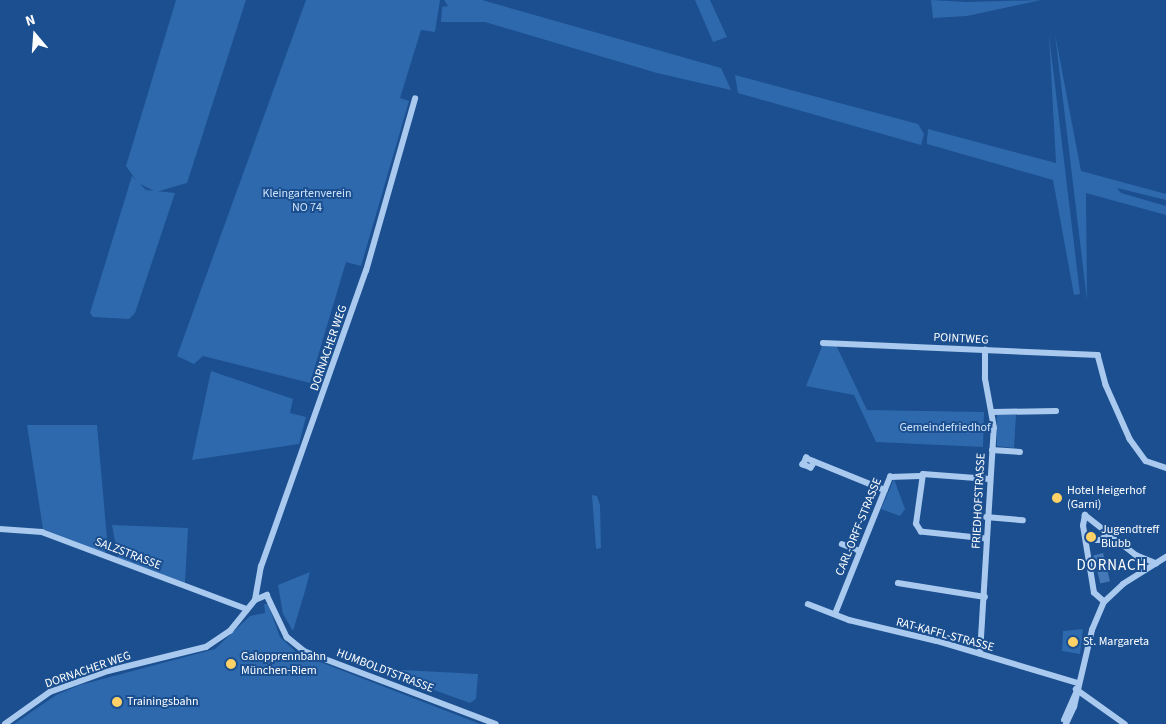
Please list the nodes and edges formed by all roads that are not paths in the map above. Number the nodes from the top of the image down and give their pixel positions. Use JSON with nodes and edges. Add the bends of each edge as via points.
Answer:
{"nodes":[{"id":1,"x":415,"y":99,"type":"dead end"},
{"id":2,"x":823,"y":342,"type":"dead end"},
{"id":3,"x":985,"y":350,"type":"junction"},
{"id":4,"x":1056,"y":411,"type":"dead end"},
{"id":5,"x":993,"y":412,"type":"junction"},
{"id":6,"x":992,"y":450,"type":"junction"},
{"id":7,"x":1020,"y":452,"type":"dead end"},
{"id":8,"x":816,"y":462,"type":"dead end"},
{"id":9,"x":1166,"y":468,"type":"edge"},
{"id":10,"x":920,"y":476,"type":"junction"},
{"id":11,"x":989,"y":480,"type":"junction"},
{"id":12,"x":885,"y":490,"type":"junction"},
{"id":13,"x":986,"y":518,"type":"junction"},
{"id":14,"x":1023,"y":520,"type":"dead end"},
{"id":15,"x":0,"y":529,"type":"edge"},
{"id":16,"x":1108,"y":532,"type":"junction"},
{"id":17,"x":986,"y":539,"type":"junction"},
{"id":18,"x":1087,"y":540,"type":"junction"},
{"id":19,"x":842,"y":544,"type":"dead end"},
{"id":20,"x":860,"y":551,"type":"junction"},
{"id":21,"x":1166,"y":557,"type":"edge"},
{"id":22,"x":1156,"y":564,"type":"junction"},
{"id":23,"x":898,"y":583,"type":"dead end"},
{"id":24,"x":267,"y":595,"type":"joint"},
{"id":25,"x":985,"y":597,"type":"junction"},
{"id":26,"x":255,"y":600,"type":"junction"},
{"id":27,"x":1104,"y":602,"type":"junction"},
{"id":28,"x":808,"y":604,"type":"dead end"},
{"id":29,"x":247,"y":609,"type":"junction"},
{"id":30,"x":835,"y":614,"type":"junction"},
{"id":31,"x":980,"y":654,"type":"junction"},
{"id":32,"x":1077,"y":688,"type":"junction"},
{"id":33,"x":5,"y":724,"type":"edge"},
{"id":34,"x":496,"y":724,"type":"edge"},
{"id":35,"x":1064,"y":724,"type":"edge"},
{"id":36,"x":1125,"y":724,"type":"edge"}],
"edges":[{"from":1,"to":26,"type":"street","name":"DORNACHER WEG","via":[[366,271],[260,567]]},
{"from":2,"to":3,"type":"street","name":"POINTWEG"},
{"from":3,"to":5,"type":"street","name":"FRIEDHOFSTRASSE","via":[[985,379]]},
{"from":3,"to":9,"type":"street","name":"POINTWEG","via":[[1098,355],[1122,426],[1147,460]]},
{"from":4,"to":5,"type":"street"},
{"from":5,"to":6,"type":"street","name":"FRIEDHOFSTRASSE"},
{"from":6,"to":7,"type":"street"},
{"from":6,"to":11,"type":"street","name":"FRIEDHOFSTRASSE"},
{"from":8,"to":12,"type":"street"},
{"from":10,"to":11,"type":"street","via":[[930,473]]},
{"from":10,"to":12,"type":"street","name":"CARL-ORFF-STRASSE","via":[[894,475]]},
{"from":10,"to":17,"type":"street","via":[[916,524],[919,531]]},
{"from":11,"to":13,"type":"street","name":"FRIEDHOFSTRASSE"},
{"from":12,"to":20,"type":"street","name":"CARL-ORFF-STRASSE"},
{"from":13,"to":14,"type":"street"},
{"from":13,"to":17,"type":"street","name":"FRIEDHOFSTRASSE"},
{"from":15,"to":29,"type":"street","name":"SALZSTRASSE","via":[[42,532]]},
{"from":16,"to":18,"type":"street","via":[[1102,540]]},
{"from":16,"to":18,"type":"street","via":[[1085,515]]},
{"from":16,"to":22,"type":"street","via":[[1136,555]]},
{"from":17,"to":25,"type":"street","name":"FRIEDHOFSTRASSE"},
{"from":18,"to":27,"type":"street","via":[[1094,593]]},
{"from":19,"to":20,"type":"street"},
{"from":20,"to":30,"type":"street","name":"CARL-ORFF-STRASSE"},
{"from":21,"to":22,"type":"street"},
{"from":22,"to":27,"type":"street","via":[[1123,584]]},
{"from":23,"to":25,"type":"street"},
{"from":24,"to":26,"type":"street","name":"DORNACHER WEG"},
{"from":24,"to":34,"type":"street","name":"HUMBOLDTSTRASSE","via":[[286,637],[304,651]]},
{"from":25,"to":31,"type":"street","name":"FRIEDHOFSTRASSE"},
{"from":26,"to":29,"type":"street","name":"DORNACHER WEG"},
{"from":27,"to":32,"type":"street","via":[[1092,630]]},
{"from":28,"to":30,"type":"street","name":"RAT-KAFFL-STRASSE"},
{"from":29,"to":33,"type":"street","name":"DORNACHER WEG","via":[[230,631],[206,647],[108,671],[50,692]]},
{"from":30,"to":31,"type":"street","name":"RAT-KAFFL-STRASSE"},
{"from":31,"to":32,"type":"street","name":"RAT-KAFFL-STRASSE"},
{"from":32,"to":35,"type":"street"},
{"from":32,"to":36,"type":"street","name":"RAT-KAFFL-STRASSE"}]}
